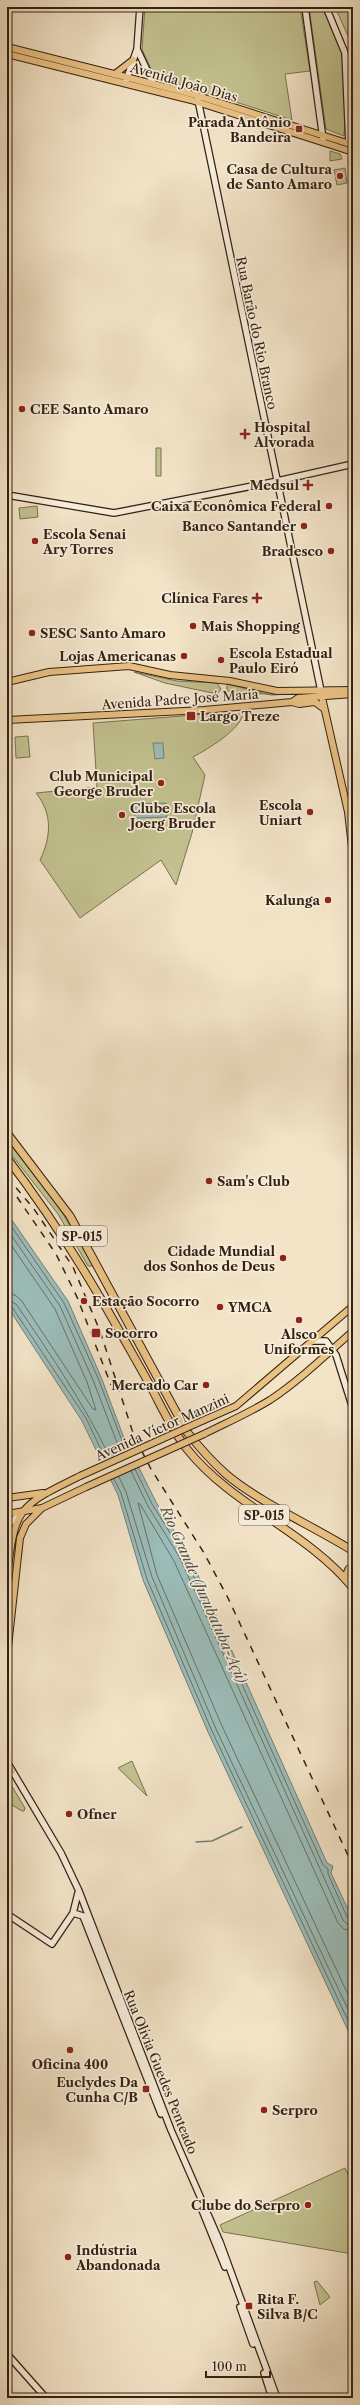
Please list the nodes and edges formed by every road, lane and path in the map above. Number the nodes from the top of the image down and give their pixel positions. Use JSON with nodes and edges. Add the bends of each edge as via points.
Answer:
{"nodes":[{"id":1,"x":140,"y":7,"type":"edge"},
{"id":2,"x":305,"y":7,"type":"edge"},
{"id":3,"x":326,"y":7,"type":"edge"},
{"id":4,"x":7,"y":47,"type":"edge"},
{"id":5,"x":137,"y":49,"type":"junction"},
{"id":6,"x":7,"y":54,"type":"edge"},
{"id":7,"x":132,"y":62,"type":"junction"},
{"id":8,"x":146,"y":71,"type":"junction"},
{"id":9,"x":115,"y":74,"type":"junction"},
{"id":10,"x":126,"y":80,"type":"junction"},
{"id":11,"x":153,"y":83,"type":"junction"},
{"id":12,"x":198,"y":96,"type":"junction"},
{"id":13,"x":199,"y":103,"type":"junction"},
{"id":14,"x":323,"y":136,"type":"junction"},
{"id":15,"x":323,"y":144,"type":"junction"},
{"id":16,"x":351,"y":145,"type":"edge"},
{"id":17,"x":353,"y":152,"type":"edge"},
{"id":18,"x":353,"y":464,"type":"edge"},
{"id":19,"x":276,"y":481,"type":"junction"},
{"id":20,"x":7,"y":495,"type":"edge"},
{"id":21,"x":7,"y":682,"type":"edge"},
{"id":22,"x":353,"y":690,"type":"edge"},
{"id":23,"x":321,"y":693,"type":"junction"},
{"id":24,"x":353,"y":694,"type":"edge"},
{"id":25,"x":292,"y":702,"type":"junction"},
{"id":26,"x":326,"y":710,"type":"junction"},
{"id":27,"x":7,"y":720,"type":"edge"},
{"id":28,"x":353,"y":856,"type":"edge"},
{"id":29,"x":7,"y":1133,"type":"edge"},
{"id":30,"x":7,"y":1158,"type":"edge"},
{"id":31,"x":353,"y":1306,"type":"edge"},
{"id":32,"x":353,"y":1331,"type":"edge"},
{"id":33,"x":314,"y":1341,"type":"junction"},
{"id":34,"x":333,"y":1349,"type":"junction"},
{"id":35,"x":353,"y":1408,"type":"edge"},
{"id":36,"x":45,"y":1493,"type":"junction"},
{"id":37,"x":7,"y":1498,"type":"edge"},
{"id":38,"x":42,"y":1508,"type":"junction"},
{"id":39,"x":21,"y":1513,"type":"junction"},
{"id":40,"x":7,"y":1514,"type":"edge"},
{"id":41,"x":7,"y":1526,"type":"edge"},
{"id":42,"x":353,"y":1551,"type":"edge"},
{"id":43,"x":353,"y":1568,"type":"edge"},
{"id":44,"x":7,"y":1577,"type":"edge"},
{"id":45,"x":345,"y":1579,"type":"junction"},
{"id":46,"x":353,"y":1582,"type":"edge"},
{"id":47,"x":353,"y":1588,"type":"edge"},
{"id":48,"x":7,"y":1656,"type":"edge"},
{"id":49,"x":7,"y":1762,"type":"edge"},
{"id":50,"x":10,"y":1770,"type":"edge"},
{"id":51,"x":79,"y":1891,"type":"junction"},
{"id":52,"x":73,"y":1913,"type":"junction"},
{"id":53,"x":7,"y":1914,"type":"edge"},
{"id":54,"x":180,"y":2156,"type":"junction"},
{"id":55,"x":7,"y":2354,"type":"edge"},
{"id":56,"x":46,"y":2398,"type":"edge"},
{"id":57,"x":272,"y":2398,"type":"edge"},
{"id":58,"x":277,"y":2398,"type":"edge"}],
"edges":[{"from":1,"to":5,"type":"street"},
{"from":2,"to":14,"type":"street"},
{"from":3,"to":16,"type":"street","via":[[345,53]]},
{"from":4,"to":9,"type":"main road","name":"Avenida João Dias"},
{"from":5,"to":7,"type":"street"},
{"from":5,"to":8,"type":"street"},
{"from":6,"to":10,"type":"main road","name":"Avenida João Dias"},
{"from":7,"to":8,"type":"street"},
{"from":7,"to":9,"type":"main road"},
{"from":7,"to":10,"type":"street"},
{"from":8,"to":11,"type":"street"},
{"from":9,"to":10,"type":"main road","name":"Avenida João Dias"},
{"from":10,"to":11,"type":"main road","name":"Avenida João Dias"},
{"from":10,"to":13,"type":"main road","name":"Avenida João Dias"},
{"from":11,"to":12,"type":"main road","name":"Avenida João Dias"},
{"from":12,"to":13,"type":"street","name":"Rua Barão do Rio Branco"},
{"from":12,"to":14,"type":"main road","name":"Avenida João Dias"},
{"from":13,"to":15,"type":"main road","name":"Avenida João Dias"},
{"from":13,"to":19,"type":"street","name":"Rua Barão do Rio Branco"},
{"from":14,"to":15,"type":"street"},
{"from":14,"to":16,"type":"main road","name":"Avenida João Dias"},
{"from":15,"to":17,"type":"main road","name":"Avenida João Dias"},
{"from":18,"to":19,"type":"street"},
{"from":19,"to":20,"type":"street","via":[[114,513]]},
{"from":19,"to":23,"type":"street","name":"Rua Barão do Rio Branco"},
{"from":21,"to":23,"type":"main road","name":"Avenida Padre José Maria","via":[[49,672],[129,666],[170,675],[237,682],[277,691]]},
{"from":22,"to":23,"type":"main road","name":"Avenida Padre José Maria"},
{"from":23,"to":24,"type":"main road","name":"Avenida Padre José Maria"},
{"from":23,"to":25,"type":"main road","name":"Avenida Padre José Maria","via":[[298,698]]},
{"from":23,"to":26,"type":"main road","name":"Rua Barão do Rio Branco"},
{"from":25,"to":26,"type":"main road","via":[[315,702]]},
{"from":25,"to":27,"type":"main road","name":"Avenida Padre José Maria","via":[[204,710]]},
{"from":26,"to":28,"type":"main road","name":"Rua Barão do Rio Branco","via":[[342,785]]},
{"from":29,"to":42,"type":"highway","number":"SP-015","via":[[70,1216],[187,1432],[201,1450],[227,1475],[246,1488]]},
{"from":30,"to":45,"type":"highway","number":"SP-015","via":[[77,1258],[152,1388],[174,1432],[186,1448],[215,1479],[297,1537]]},
{"from":31,"to":33,"type":"main road","name":"Avenida Víctor Manzini"},
{"from":32,"to":34,"type":"main road","name":"Avenida Víctor Manzini"},
{"from":33,"to":34,"type":"street","via":[[326,1341]]},
{"from":33,"to":36,"type":"main road","name":"Avenida Víctor Manzini","bridge":true,"via":[[236,1406]]},
{"from":34,"to":35,"type":"street"},
{"from":34,"to":38,"type":"main road","name":"Avenida Víctor Manzini","bridge":true,"via":[[270,1400],[204,1434]]},
{"from":36,"to":37,"type":"main road"},
{"from":36,"to":39,"type":"main road"},
{"from":38,"to":39,"type":"main road"},
{"from":38,"to":48,"type":"main road","via":[[26,1524],[20,1538]]},
{"from":39,"to":40,"type":"main road"},
{"from":39,"to":41,"type":"street"},
{"from":39,"to":44,"type":"main road","via":[[12,1536]]},
{"from":43,"to":45,"type":"highway","via":[[349,1569]]},
{"from":45,"to":46,"type":"highway"},
{"from":45,"to":47,"type":"highway","number":"SP-015"},
{"from":49,"to":50,"type":"street","name":"Rua Olívia Guedes Penteado"},
{"from":50,"to":51,"type":"street","name":"Rua Olívia Guedes Penteado","via":[[61,1853]]},
{"from":51,"to":52,"type":"street","via":[[78,1904]]},
{"from":51,"to":54,"type":"street","name":"Rua Olívia Guedes Penteado"},
{"from":52,"to":53,"type":"street","via":[[52,1944]]},
{"from":52,"to":54,"type":"street","name":"Rua Olívia Guedes Penteado","via":[[83,1916]]},
{"from":54,"to":57,"type":"street","name":"Rua Olívia Guedes Penteado","via":[[225,2265]]},
{"from":54,"to":58,"type":"street","name":"Rua Olívia Guedes Penteado","via":[[220,2242]]},
{"from":55,"to":56,"type":"street"}]}
